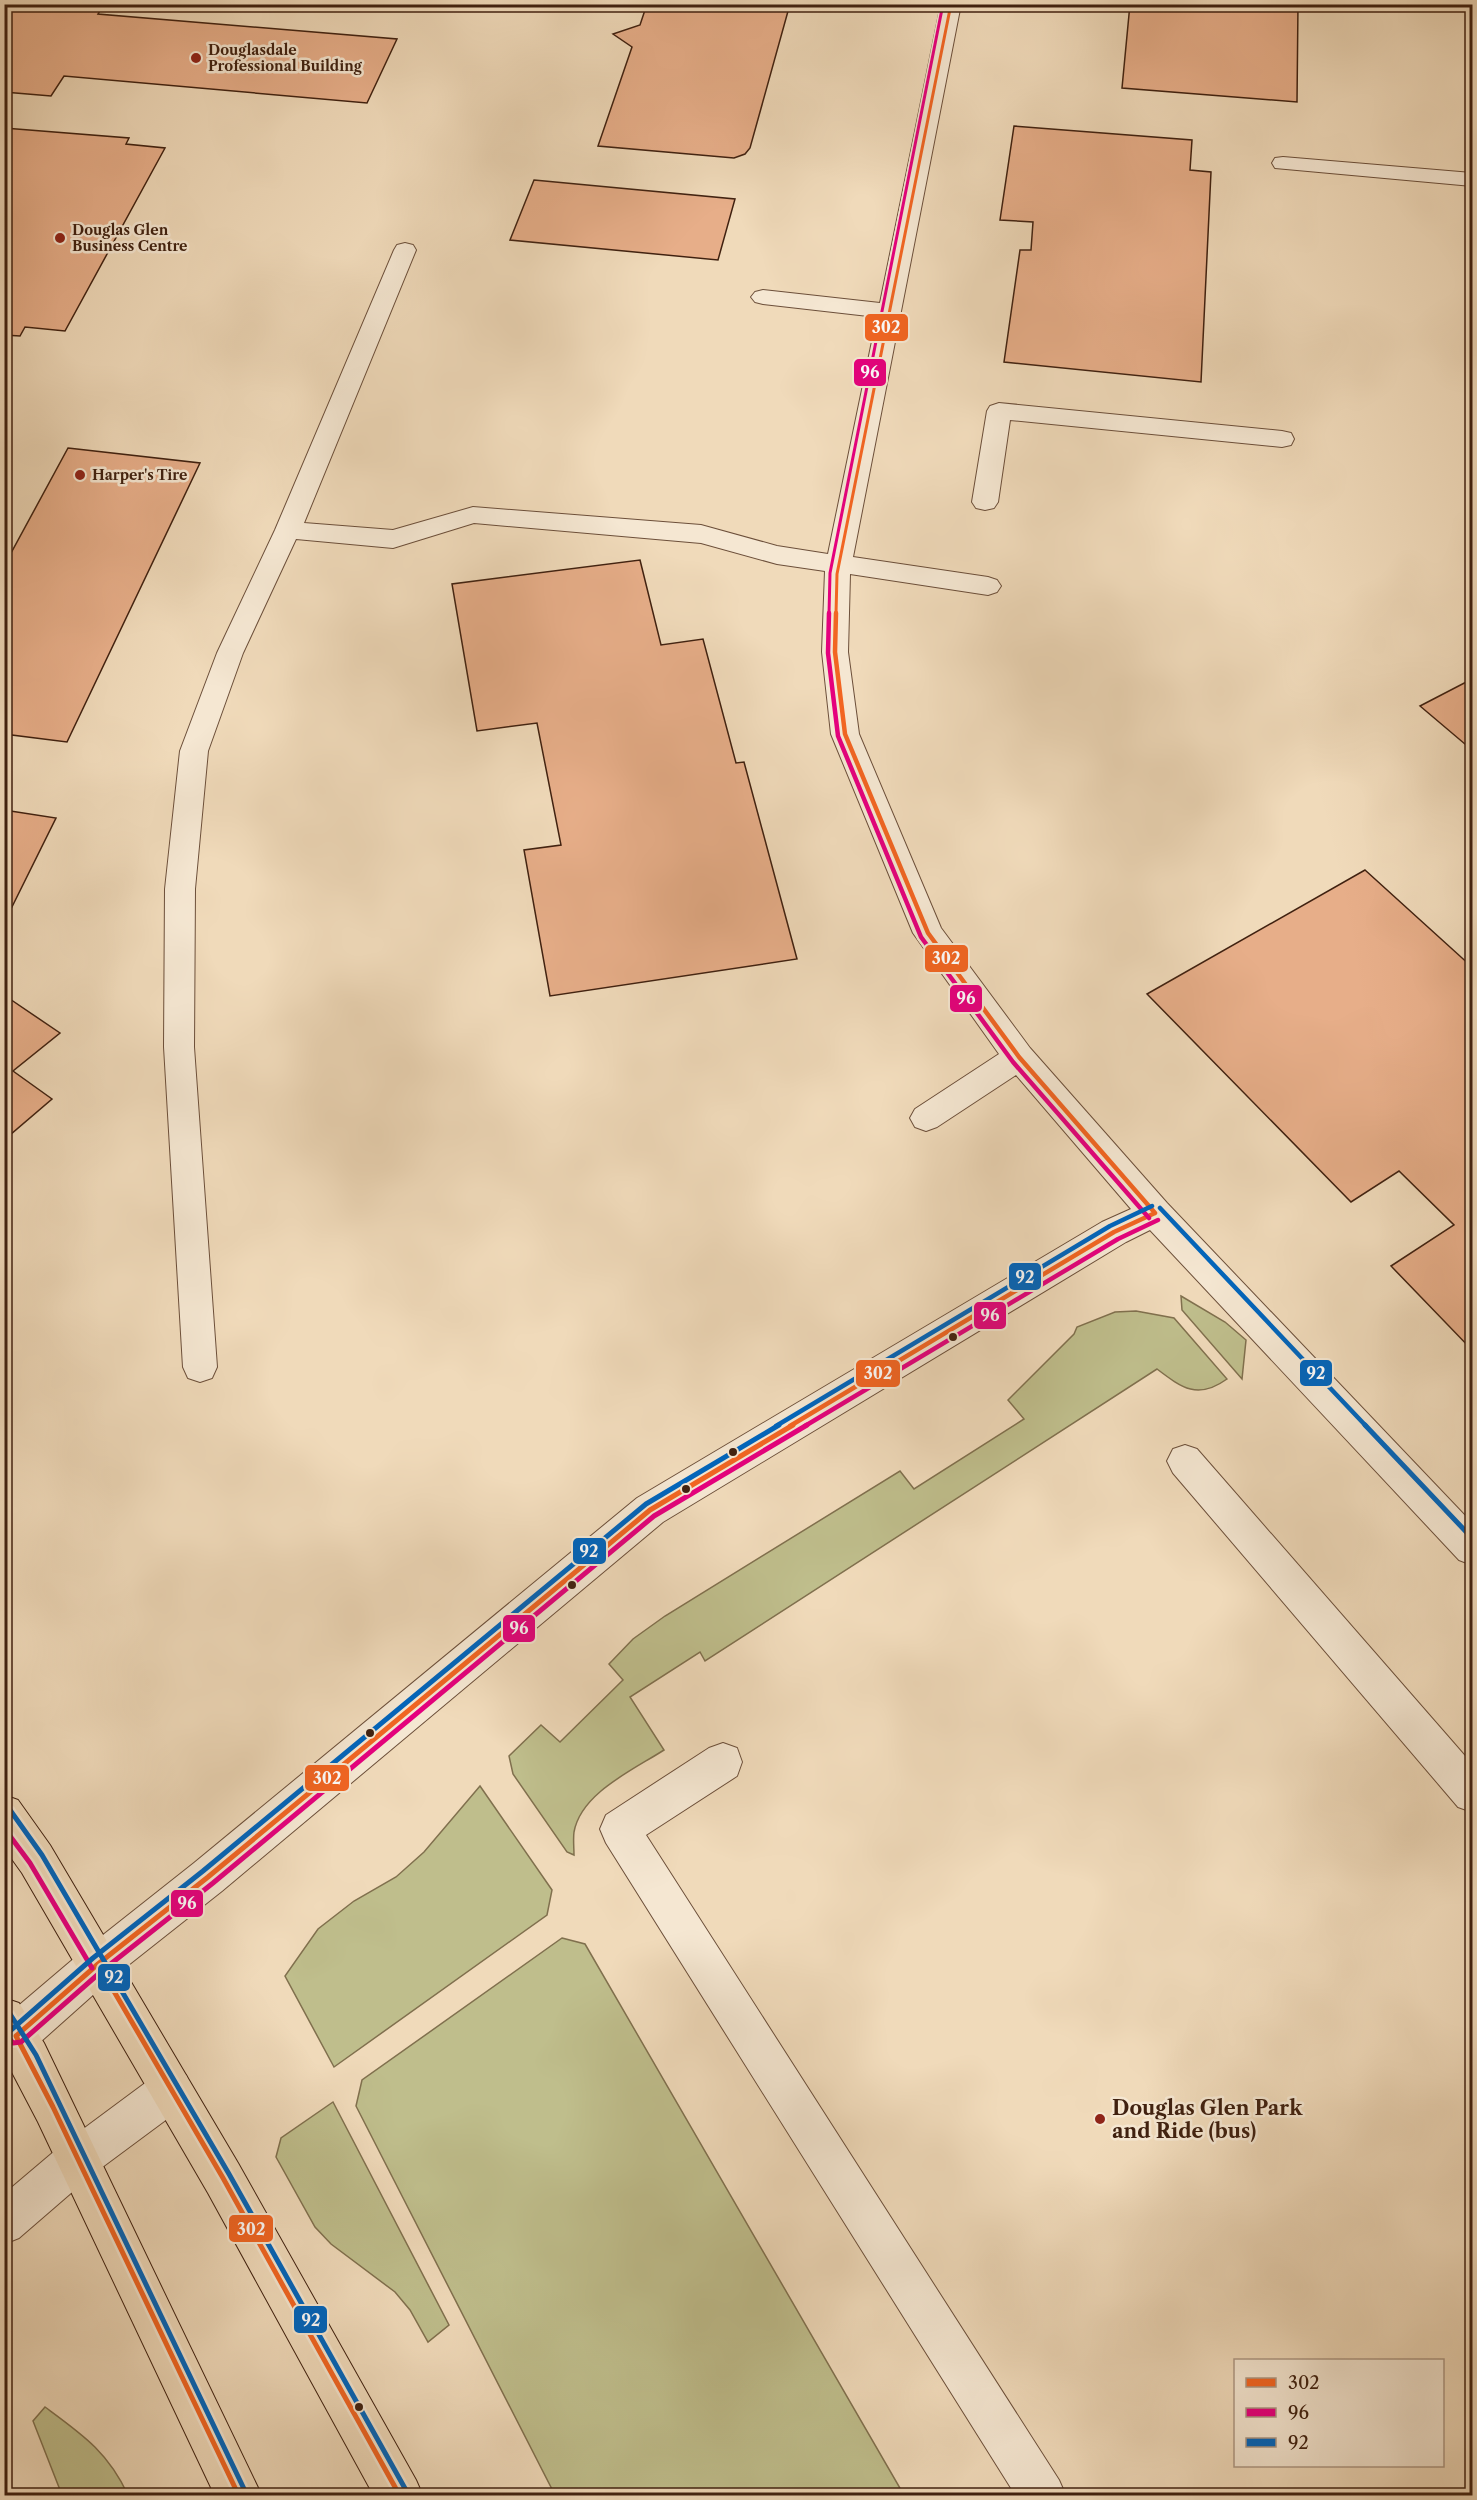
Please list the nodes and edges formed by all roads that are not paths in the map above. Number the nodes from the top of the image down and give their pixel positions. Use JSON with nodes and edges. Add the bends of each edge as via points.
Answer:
{"nodes":[{"id":1,"x":951,"y":4,"type":"edge"},
{"id":2,"x":1282,"y":163,"type":"dead end"},
{"id":3,"x":1473,"y":180,"type":"edge"},
{"id":4,"x":405,"y":250,"type":"dead end"},
{"id":5,"x":763,"y":297,"type":"dead end"},
{"id":6,"x":889,"y":311,"type":"junction"},
{"id":7,"x":1282,"y":439,"type":"dead end"},
{"id":8,"x":985,"y":502,"type":"dead end"},
{"id":9,"x":288,"y":530,"type":"junction"},
{"id":10,"x":839,"y":562,"type":"junction"},
{"id":11,"x":988,"y":586,"type":"dead end"},
{"id":12,"x":1019,"y":1056,"type":"junction"},
{"id":13,"x":926,"y":1118,"type":"dead end"},
{"id":14,"x":1155,"y":1213,"type":"junction"},
{"id":15,"x":200,"y":1367,"type":"dead end"},
{"id":16,"x":1185,"y":1461,"type":"dead end"},
{"id":17,"x":1473,"y":1548,"type":"edge"},
{"id":18,"x":723,"y":1762,"type":"dead end"},
{"id":19,"x":1473,"y":1793,"type":"edge"},
{"id":20,"x":4,"y":1814,"type":"edge"},
{"id":21,"x":98,"y":1964,"type":"junction"},
{"id":22,"x":8,"y":2034,"type":"edge"},
{"id":23,"x":171,"y":2090,"type":"junction"},
{"id":24,"x":78,"y":2158,"type":"junction"},
{"id":25,"x":4,"y":2223,"type":"edge"},
{"id":26,"x":239,"y":2496,"type":"edge"},
{"id":27,"x":400,"y":2496,"type":"edge"},
{"id":28,"x":1042,"y":2496,"type":"edge"}],
"edges":[{"from":1,"to":6,"type":"street"},
{"from":2,"to":3,"type":"street"},
{"from":4,"to":9,"type":"street"},
{"from":5,"to":6,"type":"street"},
{"from":6,"to":10,"type":"street"},
{"from":7,"to":8,"type":"street","via":[[999,411]]},
{"from":9,"to":10,"type":"street","via":[[393,539],[473,515],[701,534],[777,555]]},
{"from":9,"to":15,"type":"street","via":[[230,653],[194,751],[180,889],[179,1047]]},
{"from":10,"to":11,"type":"street"},
{"from":10,"to":12,"type":"street","via":[[835,652],[845,734],[928,933]]},
{"from":12,"to":13,"type":"street"},
{"from":12,"to":14,"type":"street"},
{"from":14,"to":17,"type":"street"},
{"from":14,"to":21,"type":"street","via":[[1114,1232],[650,1510]]},
{"from":16,"to":19,"type":"street"},
{"from":18,"to":28,"type":"street","via":[[620,1829]]},
{"from":20,"to":21,"type":"main road","via":[[36,1859]]},
{"from":21,"to":22,"type":"street"},
{"from":21,"to":23,"type":"main road"},
{"from":22,"to":24,"type":"main road","via":[[29,2058]]},
{"from":23,"to":24,"type":"street"},
{"from":23,"to":27,"type":"main road"},
{"from":24,"to":25,"type":"street"},
{"from":24,"to":26,"type":"main road"}]}
